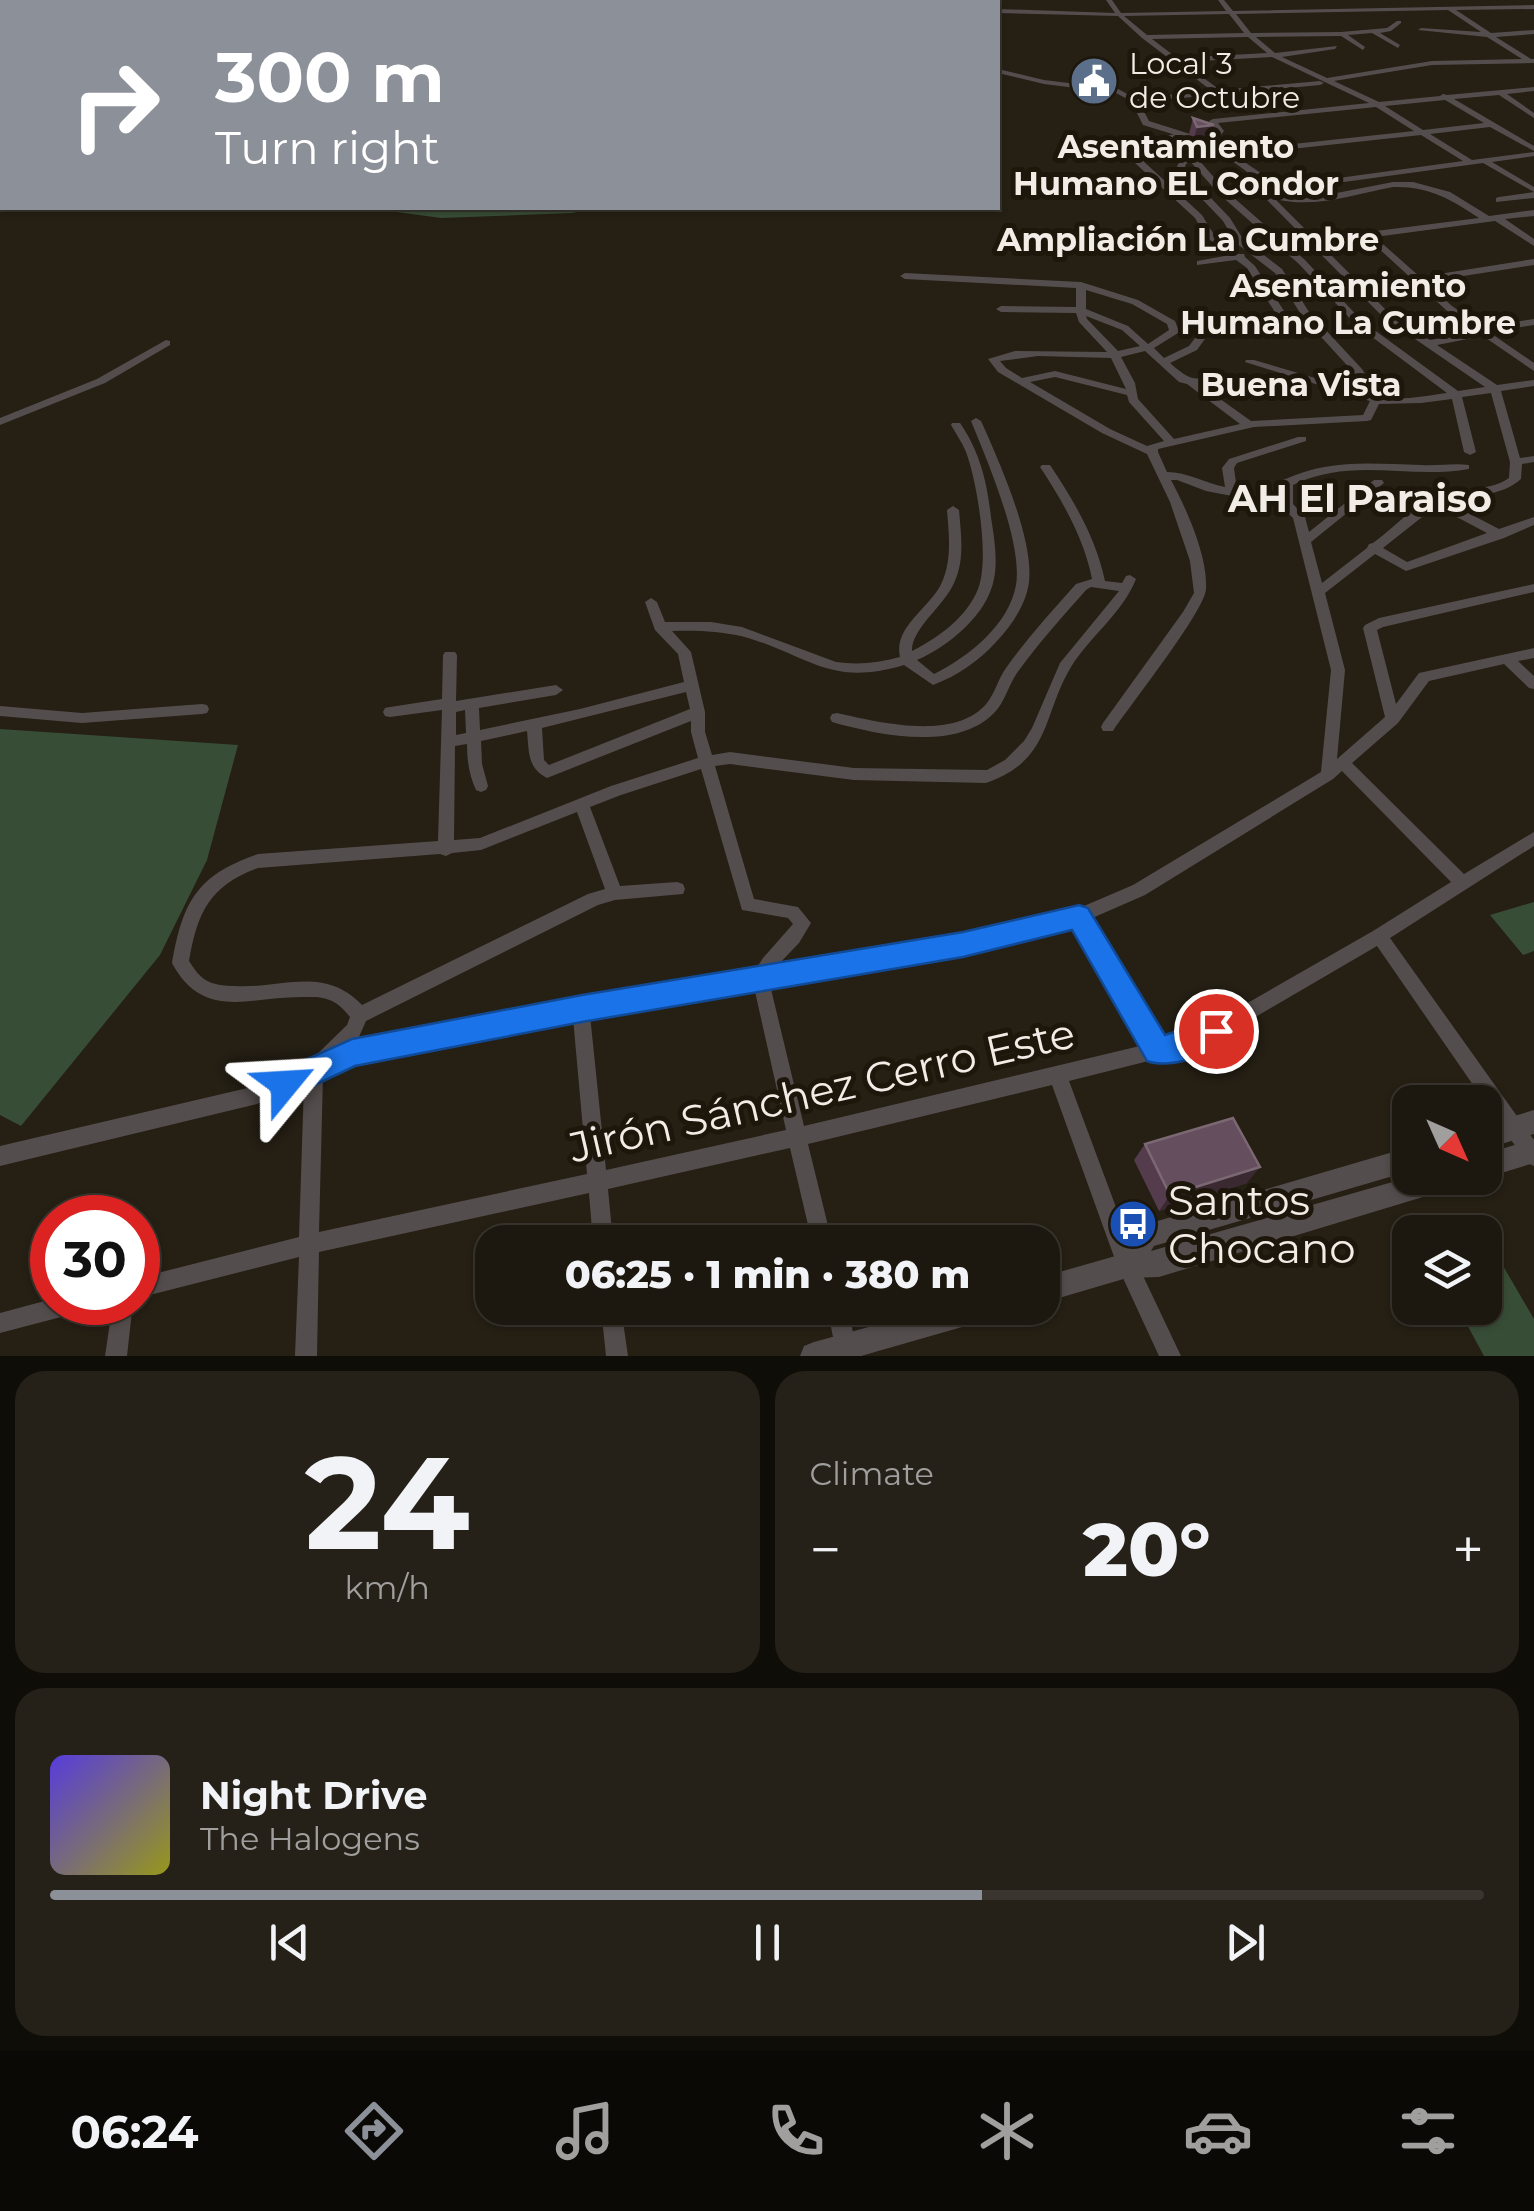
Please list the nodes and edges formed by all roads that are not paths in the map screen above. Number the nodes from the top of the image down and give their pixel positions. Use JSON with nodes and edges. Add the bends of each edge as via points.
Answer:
{"nodes":[{"id":1,"x":1007,"y":0,"type":"edge"},
{"id":2,"x":1109,"y":0,"type":"edge"},
{"id":3,"x":1221,"y":0,"type":"edge"},
{"id":4,"x":1356,"y":0,"type":"edge"},
{"id":5,"x":1497,"y":0,"type":"edge"},
{"id":6,"x":1534,"y":7,"type":"edge"},
{"id":7,"x":1511,"y":8,"type":"junction"},
{"id":8,"x":1011,"y":10,"type":"junction"},
{"id":9,"x":1368,"y":10,"type":"junction"},
{"id":10,"x":1451,"y":10,"type":"junction"},
{"id":11,"x":1000,"y":11,"type":"edge"},
{"id":12,"x":1230,"y":13,"type":"junction"},
{"id":13,"x":1118,"y":14,"type":"junction"},
{"id":14,"x":1524,"y":17,"type":"dead end"},
{"id":15,"x":1399,"y":22,"type":"dead end"},
{"id":16,"x":1421,"y":30,"type":"dead end"},
{"id":17,"x":1373,"y":32,"type":"junction"},
{"id":18,"x":1534,"y":32,"type":"edge"},
{"id":19,"x":1247,"y":34,"type":"junction"},
{"id":20,"x":1342,"y":34,"type":"junction"},
{"id":21,"x":1491,"y":35,"type":"junction"},
{"id":22,"x":1144,"y":37,"type":"junction"},
{"id":23,"x":1335,"y":46,"type":"dead end"},
{"id":24,"x":1398,"y":46,"type":"dead end"},
{"id":25,"x":1362,"y":48,"type":"dead end"},
{"id":26,"x":1273,"y":54,"type":"junction"},
{"id":27,"x":1174,"y":60,"type":"junction"},
{"id":28,"x":1531,"y":63,"type":"edge"},
{"id":29,"x":1000,"y":71,"type":"edge"},
{"id":30,"x":1324,"y":81,"type":"junction"},
{"id":31,"x":1208,"y":85,"type":"junction"},
{"id":32,"x":1534,"y":90,"type":"edge"},
{"id":33,"x":1218,"y":92,"type":"junction"},
{"id":34,"x":1498,"y":92,"type":"junction"},
{"id":35,"x":1363,"y":96,"type":"junction"},
{"id":36,"x":1442,"y":96,"type":"junction"},
{"id":37,"x":1155,"y":98,"type":"junction"},
{"id":38,"x":1134,"y":100,"type":"junction"},
{"id":39,"x":1375,"y":103,"type":"junction"},
{"id":40,"x":1534,"y":116,"type":"edge"},
{"id":41,"x":1488,"y":126,"type":"junction"},
{"id":42,"x":1424,"y":132,"type":"junction"},
{"id":43,"x":1171,"y":136,"type":"dead end"},
{"id":44,"x":1212,"y":143,"type":"junction"},
{"id":45,"x":1126,"y":150,"type":"dead end"},
{"id":46,"x":1534,"y":152,"type":"edge"},
{"id":47,"x":1232,"y":154,"type":"junction"},
{"id":48,"x":1189,"y":158,"type":"junction"},
{"id":49,"x":1486,"y":162,"type":"junction"},
{"id":50,"x":1473,"y":164,"type":"junction"},
{"id":51,"x":1272,"y":191,"type":"junction"},
{"id":52,"x":1534,"y":192,"type":"edge"},
{"id":53,"x":1529,"y":214,"type":"edge"},
{"id":54,"x":1492,"y":218,"type":"junction"},
{"id":55,"x":1534,"y":242,"type":"edge"},
{"id":56,"x":1256,"y":254,"type":"junction"},
{"id":57,"x":1238,"y":256,"type":"junction"},
{"id":58,"x":1534,"y":262,"type":"edge"},
{"id":59,"x":1200,"y":263,"type":"dead end"},
{"id":60,"x":905,"y":276,"type":"dead end"},
{"id":61,"x":1417,"y":280,"type":"junction"},
{"id":62,"x":1081,"y":285,"type":"junction"},
{"id":63,"x":1001,"y":308,"type":"dead end"},
{"id":64,"x":1081,"y":310,"type":"junction"},
{"id":65,"x":1534,"y":322,"type":"edge"},
{"id":66,"x":1483,"y":332,"type":"junction"},
{"id":67,"x":1173,"y":333,"type":"junction"},
{"id":68,"x":1294,"y":334,"type":"dead end"},
{"id":69,"x":166,"y":343,"type":"dead end"},
{"id":70,"x":1427,"y":344,"type":"junction"},
{"id":71,"x":1146,"y":347,"type":"junction"},
{"id":72,"x":1114,"y":353,"type":"junction"},
{"id":73,"x":1163,"y":362,"type":"junction"},
{"id":74,"x":1250,"y":362,"type":"dead end"},
{"id":75,"x":1534,"y":368,"type":"edge"},
{"id":76,"x":1222,"y":376,"type":"dead end"},
{"id":77,"x":1022,"y":381,"type":"junction"},
{"id":78,"x":1192,"y":383,"type":"junction"},
{"id":79,"x":1534,"y":383,"type":"edge"},
{"id":80,"x":1495,"y":389,"type":"junction"},
{"id":81,"x":1130,"y":393,"type":"junction"},
{"id":82,"x":1456,"y":395,"type":"junction"},
{"id":83,"x":1376,"y":400,"type":"junction"},
{"id":84,"x":976,"y":421,"type":"dead end"},
{"id":85,"x":0,"y":422,"type":"edge"},
{"id":86,"x":956,"y":425,"type":"dead end"},
{"id":87,"x":1249,"y":425,"type":"junction"},
{"id":88,"x":1302,"y":439,"type":"dead end"},
{"id":89,"x":1170,"y":441,"type":"junction"},
{"id":90,"x":1150,"y":451,"type":"junction"},
{"id":91,"x":1470,"y":452,"type":"dead end"},
{"id":92,"x":1534,"y":459,"type":"edge"},
{"id":93,"x":1516,"y":462,"type":"junction"},
{"id":94,"x":1046,"y":467,"type":"dead end"},
{"id":95,"x":1465,"y":467,"type":"dead end"},
{"id":96,"x":1166,"y":476,"type":"junction"},
{"id":97,"x":1378,"y":483,"type":"dead end"},
{"id":98,"x":1232,"y":492,"type":"junction"},
{"id":99,"x":1435,"y":501,"type":"junction"},
{"id":100,"x":1287,"y":505,"type":"junction"},
{"id":101,"x":953,"y":510,"type":"dead end"},
{"id":102,"x":1534,"y":521,"type":"edge"},
{"id":103,"x":1500,"y":534,"type":"junction"},
{"id":104,"x":1306,"y":540,"type":"junction"},
{"id":105,"x":1373,"y":547,"type":"junction"},
{"id":106,"x":1100,"y":585,"type":"junction"},
{"id":107,"x":1534,"y":588,"type":"edge"},
{"id":108,"x":1317,"y":592,"type":"junction"},
{"id":109,"x":651,"y":602,"type":"dead end"},
{"id":110,"x":660,"y":627,"type":"junction"},
{"id":111,"x":450,"y":654,"type":"dead end"},
{"id":112,"x":1525,"y":657,"type":"edge"},
{"id":113,"x":907,"y":660,"type":"junction"},
{"id":114,"x":1534,"y":684,"type":"edge"},
{"id":115,"x":690,"y":686,"type":"junction"},
{"id":116,"x":556,"y":690,"type":"dead end"},
{"id":117,"x":472,"y":705,"type":"junction"},
{"id":118,"x":448,"y":706,"type":"junction"},
{"id":119,"x":202,"y":709,"type":"dead end"},
{"id":120,"x":0,"y":711,"type":"edge"},
{"id":121,"x":390,"y":712,"type":"dead end"},
{"id":122,"x":698,"y":712,"type":"junction"},
{"id":123,"x":836,"y":718,"type":"dead end"},
{"id":124,"x":1394,"y":719,"type":"junction"},
{"id":125,"x":534,"y":724,"type":"junction"},
{"id":126,"x":1108,"y":727,"type":"dead end"},
{"id":127,"x":475,"y":735,"type":"junction"},
{"id":128,"x":449,"y":742,"type":"junction"},
{"id":129,"x":708,"y":761,"type":"junction"},
{"id":130,"x":1344,"y":763,"type":"junction"},
{"id":131,"x":1328,"y":775,"type":"junction"},
{"id":132,"x":481,"y":786,"type":"dead end"},
{"id":133,"x":582,"y":805,"type":"junction"},
{"id":134,"x":1533,"y":840,"type":"edge"},
{"id":135,"x":446,"y":848,"type":"junction"},
{"id":136,"x":1463,"y":883,"type":"junction"},
{"id":137,"x":677,"y":888,"type":"dead end"},
{"id":138,"x":615,"y":893,"type":"junction"},
{"id":139,"x":1079,"y":916,"type":"junction"},
{"id":140,"x":1379,"y":936,"type":"junction"},
{"id":141,"x":760,"y":978,"type":"junction"},
{"id":142,"x":582,"y":1008,"type":"junction"},
{"id":143,"x":360,"y":1015,"type":"junction"},
{"id":144,"x":1158,"y":1051,"type":"junction"},
{"id":145,"x":314,"y":1068,"type":"junction"},
{"id":146,"x":1058,"y":1075,"type":"junction"},
{"id":147,"x":1524,"y":1125,"type":"edge"},
{"id":148,"x":798,"y":1138,"type":"junction"},
{"id":149,"x":1533,"y":1153,"type":"edge"},
{"id":150,"x":0,"y":1156,"type":"edge"},
{"id":151,"x":1502,"y":1161,"type":"edge"},
{"id":152,"x":1392,"y":1164,"type":"edge"},
{"id":153,"x":596,"y":1182,"type":"junction"},
{"id":154,"x":1392,"y":1194,"type":"edge"},
{"id":155,"x":601,"y":1225,"type":"edge"},
{"id":156,"x":818,"y":1225,"type":"edge"},
{"id":157,"x":312,"y":1244,"type":"junction"},
{"id":158,"x":1127,"y":1265,"type":"junction"},
{"id":159,"x":160,"y":1282,"type":"edge"},
{"id":160,"x":1060,"y":1285,"type":"edge"},
{"id":161,"x":30,"y":1315,"type":"edge"},
{"id":162,"x":0,"y":1323,"type":"edge"},
{"id":163,"x":120,"y":1325,"type":"edge"},
{"id":164,"x":614,"y":1325,"type":"edge"},
{"id":165,"x":841,"y":1325,"type":"edge"},
{"id":166,"x":930,"y":1325,"type":"edge"},
{"id":167,"x":847,"y":1352,"type":"edge"},
{"id":168,"x":116,"y":1356,"type":"edge"},
{"id":169,"x":306,"y":1356,"type":"edge"},
{"id":170,"x":618,"y":1356,"type":"edge"},
{"id":171,"x":814,"y":1356,"type":"edge"},
{"id":172,"x":1170,"y":1356,"type":"edge"}],
"edges":[{"from":1,"to":8,"type":"street"},
{"from":2,"to":13,"type":"street"},
{"from":3,"to":12,"type":"street"},
{"from":4,"to":9,"type":"street"},
{"from":5,"to":7,"type":"street"},
{"from":6,"to":7,"type":"street"},
{"from":7,"to":10,"type":"street"},
{"from":7,"to":14,"type":"street"},
{"from":8,"to":11,"type":"street"},
{"from":8,"to":13,"type":"street"},
{"from":9,"to":10,"type":"street"},
{"from":9,"to":12,"type":"street"},
{"from":10,"to":21,"type":"street"},
{"from":12,"to":13,"type":"street"},
{"from":12,"to":19,"type":"street"},
{"from":13,"to":22,"type":"street"},
{"from":15,"to":17,"type":"street"},
{"from":16,"to":21,"type":"street"},
{"from":17,"to":20,"type":"street"},
{"from":17,"to":24,"type":"street"},
{"from":18,"to":21,"type":"street"},
{"from":19,"to":20,"type":"street"},
{"from":19,"to":22,"type":"street"},
{"from":19,"to":26,"type":"street"},
{"from":20,"to":25,"type":"street"},
{"from":21,"to":28,"type":"street"},
{"from":22,"to":27,"type":"street"},
{"from":23,"to":26,"type":"street"},
{"from":26,"to":27,"type":"street"},
{"from":26,"to":30,"type":"street"},
{"from":27,"to":31,"type":"street"},
{"from":28,"to":30,"type":"street","via":[[1432,63]]},
{"from":29,"to":38,"type":"street","via":[[1096,86]]},
{"from":30,"to":35,"type":"street"},
{"from":31,"to":33,"type":"street"},
{"from":31,"to":37,"type":"street"},
{"from":32,"to":34,"type":"street"},
{"from":33,"to":35,"type":"street","via":[[1312,82]]},
{"from":33,"to":37,"type":"street"},
{"from":34,"to":36,"type":"street"},
{"from":34,"to":40,"type":"street"},
{"from":35,"to":39,"type":"street"},
{"from":36,"to":39,"type":"street"},
{"from":36,"to":41,"type":"street"},
{"from":37,"to":38,"type":"street"},
{"from":38,"to":44,"type":"street","via":[[1146,123]]},
{"from":39,"to":42,"type":"street"},
{"from":39,"to":44,"type":"street","via":[[1213,121],[1220,131]]},
{"from":41,"to":42,"type":"street"},
{"from":41,"to":46,"type":"street"},
{"from":42,"to":47,"type":"street"},
{"from":42,"to":50,"type":"street"},
{"from":43,"to":48,"type":"street"},
{"from":44,"to":47,"type":"street"},
{"from":45,"to":57,"type":"street"},
{"from":46,"to":49,"type":"street"},
{"from":47,"to":48,"type":"street"},
{"from":47,"to":51,"type":"street"},
{"from":48,"to":56,"type":"street","via":[[1181,166],[1186,177]]},
{"from":48,"to":82,"type":"street","via":[[1359,324]]},
{"from":49,"to":50,"type":"street"},
{"from":49,"to":52,"type":"street"},
{"from":50,"to":51,"type":"street"},
{"from":51,"to":54,"type":"street","via":[[1296,202],[1427,186]]},
{"from":51,"to":70,"type":"street","via":[[1386,314]]},
{"from":52,"to":53,"type":"street","via":[[1499,200]]},
{"from":53,"to":54,"type":"street"},
{"from":54,"to":55,"type":"street"},
{"from":54,"to":61,"type":"street","via":[[1368,236]]},
{"from":56,"to":57,"type":"street"},
{"from":56,"to":83,"type":"street","via":[[1278,271]]},
{"from":57,"to":59,"type":"street"},
{"from":57,"to":68,"type":"street"},
{"from":58,"to":61,"type":"street"},
{"from":60,"to":62,"type":"street"},
{"from":61,"to":66,"type":"street"},
{"from":62,"to":64,"type":"street"},
{"from":62,"to":67,"type":"street","via":[[1135,302],[1172,323]]},
{"from":63,"to":64,"type":"street"},
{"from":64,"to":71,"type":"street","via":[[1115,322]]},
{"from":64,"to":72,"type":"street","via":[[1082,320]]},
{"from":65,"to":66,"type":"street"},
{"from":66,"to":70,"type":"street"},
{"from":66,"to":75,"type":"street"},
{"from":67,"to":71,"type":"street"},
{"from":67,"to":73,"type":"street","via":[[1200,340]]},
{"from":69,"to":85,"type":"street","via":[[101,382]]},
{"from":70,"to":80,"type":"street"},
{"from":71,"to":72,"type":"street"},
{"from":71,"to":73,"type":"street"},
{"from":72,"to":77,"type":"street","via":[[993,359]]},
{"from":72,"to":81,"type":"street"},
{"from":73,"to":78,"type":"street"},
{"from":74,"to":83,"type":"street"},
{"from":76,"to":78,"type":"street"},
{"from":77,"to":81,"type":"street","via":[[1055,374]]},
{"from":77,"to":90,"type":"street"},
{"from":78,"to":87,"type":"street"},
{"from":79,"to":80,"type":"street"},
{"from":80,"to":82,"type":"street"},
{"from":80,"to":93,"type":"street"},
{"from":81,"to":89,"type":"street"},
{"from":82,"to":83,"type":"street"},
{"from":82,"to":91,"type":"street"},
{"from":83,"to":87,"type":"street","via":[[1367,418]]},
{"from":84,"to":113,"type":"street","via":[[1009,508],[1024,584],[984,646],[953,670],[933,680]]},
{"from":86,"to":113,"type":"street","via":[[971,452],[984,510],[988,584],[957,628]]},
{"from":87,"to":89,"type":"street"},
{"from":88,"to":98,"type":"street","via":[[1232,461]]},
{"from":89,"to":90,"type":"street"},
{"from":90,"to":96,"type":"street"},
{"from":92,"to":93,"type":"street"},
{"from":93,"to":99,"type":"street","via":[[1506,487]]},
{"from":94,"to":106,"type":"street","via":[[1097,563]]},
{"from":95,"to":100,"type":"street","via":[[1370,464],[1318,472],[1287,484]]},
{"from":96,"to":98,"type":"street"},
{"from":96,"to":126,"type":"street","via":[[1200,594]]},
{"from":97,"to":104,"type":"street"},
{"from":98,"to":100,"type":"street"},
{"from":99,"to":103,"type":"street"},
{"from":99,"to":105,"type":"street"},
{"from":100,"to":104,"type":"street"},
{"from":101,"to":113,"type":"street","via":[[958,563],[951,584],[906,638]]},
{"from":102,"to":103,"type":"street"},
{"from":103,"to":105,"type":"street","via":[[1406,567]]},
{"from":104,"to":108,"type":"street"},
{"from":105,"to":108,"type":"street"},
{"from":106,"to":123,"type":"street","via":[[1081,587],[1025,651],[982,715],[918,732]]},
{"from":106,"to":129,"type":"street","via":[[1129,584],[1063,668],[1032,743],[1000,772],[931,778],[744,757]]},
{"from":107,"to":124,"type":"street","via":[[1370,628]]},
{"from":108,"to":131,"type":"street","via":[[1338,670]]},
{"from":109,"to":110,"type":"street"},
{"from":110,"to":113,"type":"street","via":[[732,629],[840,668]]},
{"from":110,"to":115,"type":"street","via":[[684,652]]},
{"from":111,"to":118,"type":"street"},
{"from":112,"to":114,"type":"street"},
{"from":112,"to":124,"type":"street","via":[[1424,677]]},
{"from":115,"to":122,"type":"street"},
{"from":115,"to":125,"type":"street"},
{"from":116,"to":117,"type":"street"},
{"from":117,"to":118,"type":"street"},
{"from":117,"to":127,"type":"street"},
{"from":118,"to":121,"type":"street"},
{"from":118,"to":128,"type":"street"},
{"from":119,"to":120,"type":"street","via":[[82,718]]},
{"from":122,"to":125,"type":"street","via":[[547,772],[537,762]]},
{"from":122,"to":129,"type":"street"},
{"from":124,"to":130,"type":"street"},
{"from":125,"to":127,"type":"street"},
{"from":127,"to":128,"type":"street"},
{"from":127,"to":132,"type":"street"},
{"from":128,"to":135,"type":"street"},
{"from":129,"to":133,"type":"street"},
{"from":129,"to":141,"type":"street","via":[[748,905],[792,912],[802,923]]},
{"from":130,"to":131,"type":"street"},
{"from":130,"to":136,"type":"street"},
{"from":131,"to":139,"type":"street","via":[[1139,890]]},
{"from":133,"to":135,"type":"street","via":[[494,840]]},
{"from":133,"to":138,"type":"street"},
{"from":134,"to":136,"type":"street","name":"Jirón Sánchez Cerro Este"},
{"from":135,"to":143,"type":"street","via":[[288,856],[234,867],[204,892],[191,915],[180,963],[197,986],[258,996],[313,986],[340,996]]},
{"from":136,"to":140,"type":"street","name":"Jirón Sánchez Cerro Este"},
{"from":137,"to":138,"type":"street"},
{"from":138,"to":143,"type":"street"},
{"from":139,"to":141,"type":"street","via":[[963,945]]},
{"from":139,"to":144,"type":"street"},
{"from":140,"to":144,"type":"street","name":"Jirón Sánchez Cerro Este","via":[[1198,1042]]},
{"from":140,"to":147,"type":"street"},
{"from":141,"to":142,"type":"street"},
{"from":141,"to":148,"type":"street"},
{"from":142,"to":145,"type":"street","via":[[352,1053]]},
{"from":142,"to":153,"type":"street"},
{"from":143,"to":145,"type":"street","via":[[354,1031]]},
{"from":144,"to":146,"type":"street","name":"Jirón Sánchez Cerro Este"},
{"from":145,"to":150,"type":"street","via":[[258,1095]]},
{"from":145,"to":157,"type":"street"},
{"from":146,"to":148,"type":"street","name":"Jirón Sánchez Cerro Este"},
{"from":146,"to":158,"type":"street"},
{"from":147,"to":149,"type":"street"},
{"from":148,"to":153,"type":"street","name":"Jirón Sánchez Cerro Este"},
{"from":148,"to":156,"type":"street"},
{"from":149,"to":151,"type":"street"},
{"from":152,"to":158,"type":"street","via":[[1146,1236]]},
{"from":153,"to":155,"type":"street"},
{"from":153,"to":157,"type":"street","name":"Jirón Sánchez Cerro Este"},
{"from":154,"to":158,"type":"street","via":[[1159,1264]]},
{"from":157,"to":159,"type":"street","name":"Jirón Sánchez Cerro Este"},
{"from":157,"to":169,"type":"street"},
{"from":158,"to":160,"type":"street"},
{"from":158,"to":172,"type":"street"},
{"from":161,"to":162,"type":"street"},
{"from":163,"to":168,"type":"street"},
{"from":164,"to":170,"type":"street"},
{"from":165,"to":167,"type":"street"},
{"from":166,"to":167,"type":"street"},
{"from":167,"to":171,"type":"street"}]}
